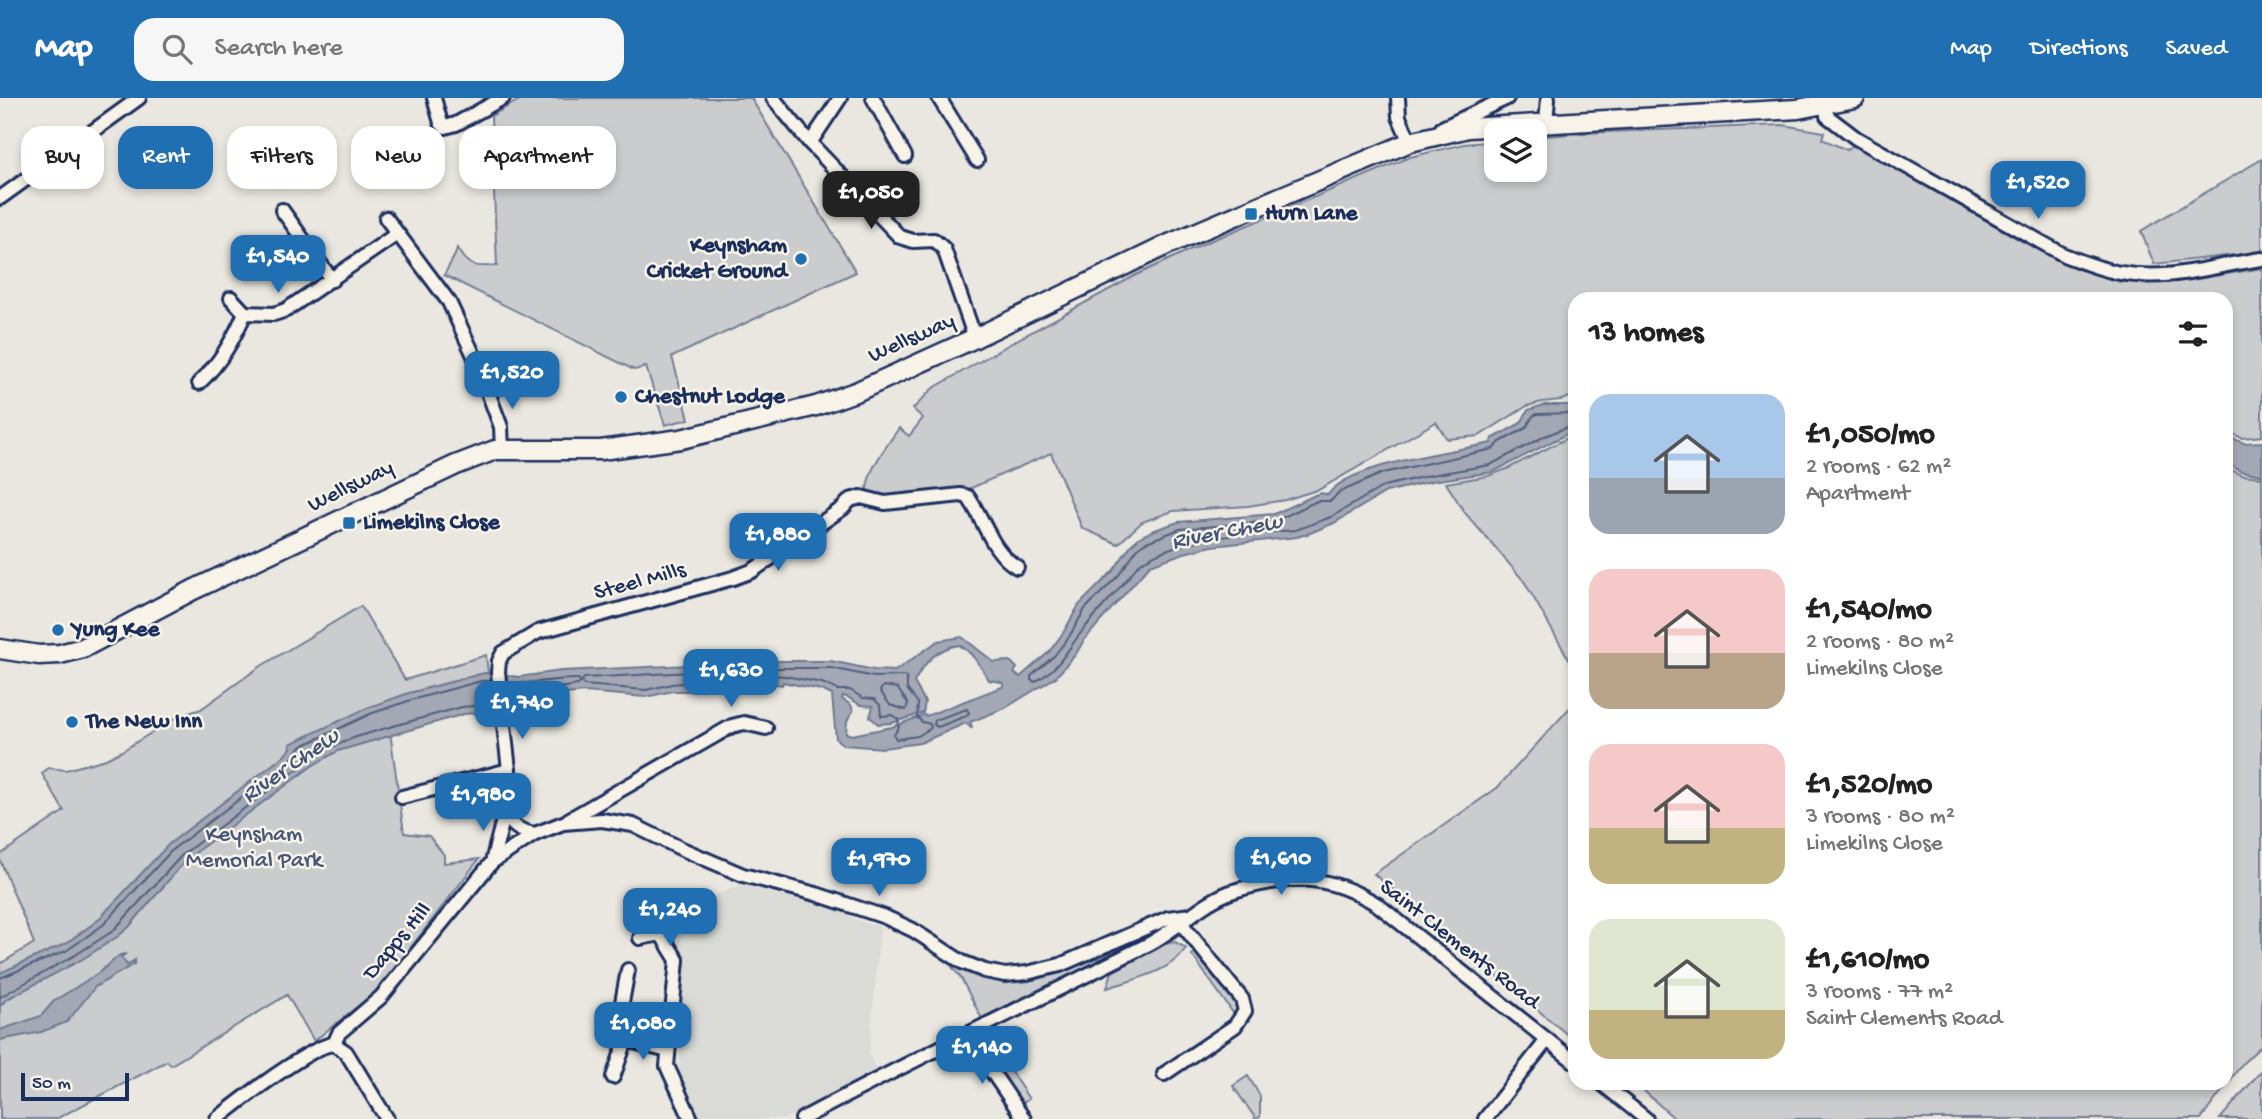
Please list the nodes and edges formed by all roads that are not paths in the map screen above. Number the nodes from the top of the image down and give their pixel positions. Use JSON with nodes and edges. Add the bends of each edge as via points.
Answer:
{"nodes":[{"id":1,"x":138,"y":98,"type":"edge"},
{"id":2,"x":434,"y":98,"type":"edge"},
{"id":3,"x":503,"y":98,"type":"edge"},
{"id":4,"x":773,"y":98,"type":"edge"},
{"id":5,"x":840,"y":98,"type":"edge"},
{"id":6,"x":873,"y":98,"type":"edge"},
{"id":7,"x":939,"y":98,"type":"edge"},
{"id":8,"x":1398,"y":98,"type":"edge"},
{"id":9,"x":1507,"y":98,"type":"edge"},
{"id":10,"x":1548,"y":98,"type":"edge"},
{"id":11,"x":1855,"y":98,"type":"edge"},
{"id":12,"x":1826,"y":104,"type":"junction"},
{"id":13,"x":1546,"y":119,"type":"edge"},
{"id":14,"x":1547,"y":123,"type":"edge"},
{"id":15,"x":1484,"y":127,"type":"edge"},
{"id":16,"x":1415,"y":141,"type":"junction"},
{"id":17,"x":810,"y":143,"type":"junction"},
{"id":18,"x":905,"y":156,"type":"dead end"},
{"id":19,"x":977,"y":160,"type":"dead end"},
{"id":20,"x":0,"y":198,"type":"edge"},
{"id":21,"x":282,"y":210,"type":"dead end"},
{"id":22,"x":386,"y":218,"type":"dead end"},
{"id":23,"x":397,"y":234,"type":"junction"},
{"id":24,"x":2262,"y":259,"type":"edge"},
{"id":25,"x":332,"y":280,"type":"junction"},
{"id":26,"x":231,"y":298,"type":"dead end"},
{"id":27,"x":245,"y":313,"type":"junction"},
{"id":28,"x":975,"y":338,"type":"junction"},
{"id":29,"x":199,"y":383,"type":"dead end"},
{"id":30,"x":502,"y":449,"type":"junction"},
{"id":31,"x":1017,"y":567,"type":"dead end"},
{"id":32,"x":0,"y":649,"type":"edge"},
{"id":33,"x":766,"y":727,"type":"dead end"},
{"id":34,"x":509,"y":770,"type":"junction"},
{"id":35,"x":402,"y":797,"type":"dead end"},
{"id":36,"x":505,"y":812,"type":"junction"},
{"id":37,"x":563,"y":823,"type":"junction"},
{"id":38,"x":535,"y":834,"type":"junction"},
{"id":39,"x":492,"y":862,"type":"junction"},
{"id":40,"x":673,"y":917,"type":"dead end"},
{"id":41,"x":1186,"y":919,"type":"junction"},
{"id":42,"x":661,"y":934,"type":"junction"},
{"id":43,"x":640,"y":938,"type":"dead end"},
{"id":44,"x":628,"y":970,"type":"dead end"},
{"id":45,"x":967,"y":1035,"type":"junction"},
{"id":46,"x":626,"y":1040,"type":"junction"},
{"id":47,"x":1546,"y":1040,"type":"junction"},
{"id":48,"x":334,"y":1044,"type":"junction"},
{"id":49,"x":668,"y":1051,"type":"junction"},
{"id":50,"x":1568,"y":1057,"type":"edge"},
{"id":51,"x":1164,"y":1074,"type":"dead end"},
{"id":52,"x":613,"y":1077,"type":"dead end"},
{"id":53,"x":1610,"y":1090,"type":"edge"},
{"id":54,"x":217,"y":1119,"type":"edge"},
{"id":55,"x":387,"y":1119,"type":"edge"},
{"id":56,"x":691,"y":1119,"type":"edge"},
{"id":57,"x":802,"y":1119,"type":"edge"},
{"id":58,"x":1024,"y":1119,"type":"edge"},
{"id":59,"x":1485,"y":1119,"type":"edge"},
{"id":60,"x":1646,"y":1119,"type":"edge"}],
"edges":[{"from":1,"to":20,"type":"street"},
{"from":2,"to":3,"type":"street","via":[[445,127]]},
{"from":4,"to":17,"type":"street"},
{"from":5,"to":17,"type":"street"},
{"from":6,"to":18,"type":"street"},
{"from":7,"to":19,"type":"street"},
{"from":8,"to":16,"type":"street","via":[[1399,117]]},
{"from":9,"to":16,"type":"street"},
{"from":10,"to":13,"type":"street"},
{"from":11,"to":12,"type":"main road","name":"Wellsway"},
{"from":12,"to":14,"type":"main road","name":"Wellsway"},
{"from":12,"to":24,"type":"street","via":[[1832,121],[1856,138],[2064,254],[2093,265],[2154,276]]},
{"from":15,"to":16,"type":"main road","name":"Wellsway"},
{"from":16,"to":28,"type":"main road","name":"Wellsway","via":[[1169,244]]},
{"from":17,"to":28,"type":"street","via":[[900,237],[934,240],[944,249]]},
{"from":21,"to":25,"type":"street"},
{"from":22,"to":23,"type":"street"},
{"from":23,"to":25,"type":"street"},
{"from":23,"to":30,"type":"street","via":[[449,302],[501,428]]},
{"from":25,"to":27,"type":"street","via":[[286,310]]},
{"from":26,"to":27,"type":"street"},
{"from":27,"to":29,"type":"street","via":[[218,365]]},
{"from":28,"to":30,"type":"main road","name":"Wellsway","via":[[817,406],[681,439],[601,450]]},
{"from":30,"to":32,"type":"main road","name":"Wellsway","via":[[372,504],[83,648],[39,655]]},
{"from":31,"to":34,"type":"street","name":"Steel Mills","via":[[992,543],[968,497],[885,503],[861,497],[850,500],[752,571],[538,632],[503,653],[498,672]]},
{"from":33,"to":37,"type":"street","via":[[732,726]]},
{"from":34,"to":35,"type":"street"},
{"from":34,"to":36,"type":"street","name":"Steel Mills"},
{"from":36,"to":38,"type":"street","via":[[520,831]]},
{"from":36,"to":39,"type":"street","name":"Dapps Hill"},
{"from":37,"to":38,"type":"street","name":"Saint Clements Road"},
{"from":37,"to":41,"type":"street","name":"Saint Clements Road","via":[[602,820],[633,825],[743,875],[885,917],[962,962],[1005,975],[1060,965],[1168,918]]},
{"from":38,"to":39,"type":"street","name":"Dapps Hill"},
{"from":39,"to":48,"type":"street","name":"Dapps Hill","via":[[381,997],[339,1033]]},
{"from":40,"to":42,"type":"street"},
{"from":41,"to":45,"type":"street","name":"Saint Clements Road","via":[[1160,938]]},
{"from":41,"to":47,"type":"street","name":"Saint Clements Road","via":[[1209,901],[1266,883],[1300,878],[1354,890]]},
{"from":41,"to":51,"type":"street","via":[[1242,999],[1245,1011],[1235,1026]]},
{"from":42,"to":43,"type":"street"},
{"from":42,"to":49,"type":"street","via":[[677,960]]},
{"from":44,"to":46,"type":"street","via":[[618,1024]]},
{"from":45,"to":57,"type":"street","name":"Saint Clements Road"},
{"from":45,"to":58,"type":"street"},
{"from":46,"to":49,"type":"street"},
{"from":46,"to":52,"type":"street"},
{"from":47,"to":50,"type":"street","name":"Saint Clements Road"},
{"from":47,"to":59,"type":"street"},
{"from":48,"to":54,"type":"street","via":[[321,1047],[269,1080]]},
{"from":48,"to":55,"type":"street","via":[[346,1052]]},
{"from":49,"to":56,"type":"street","via":[[667,1066]]},
{"from":53,"to":60,"type":"street"}]}
